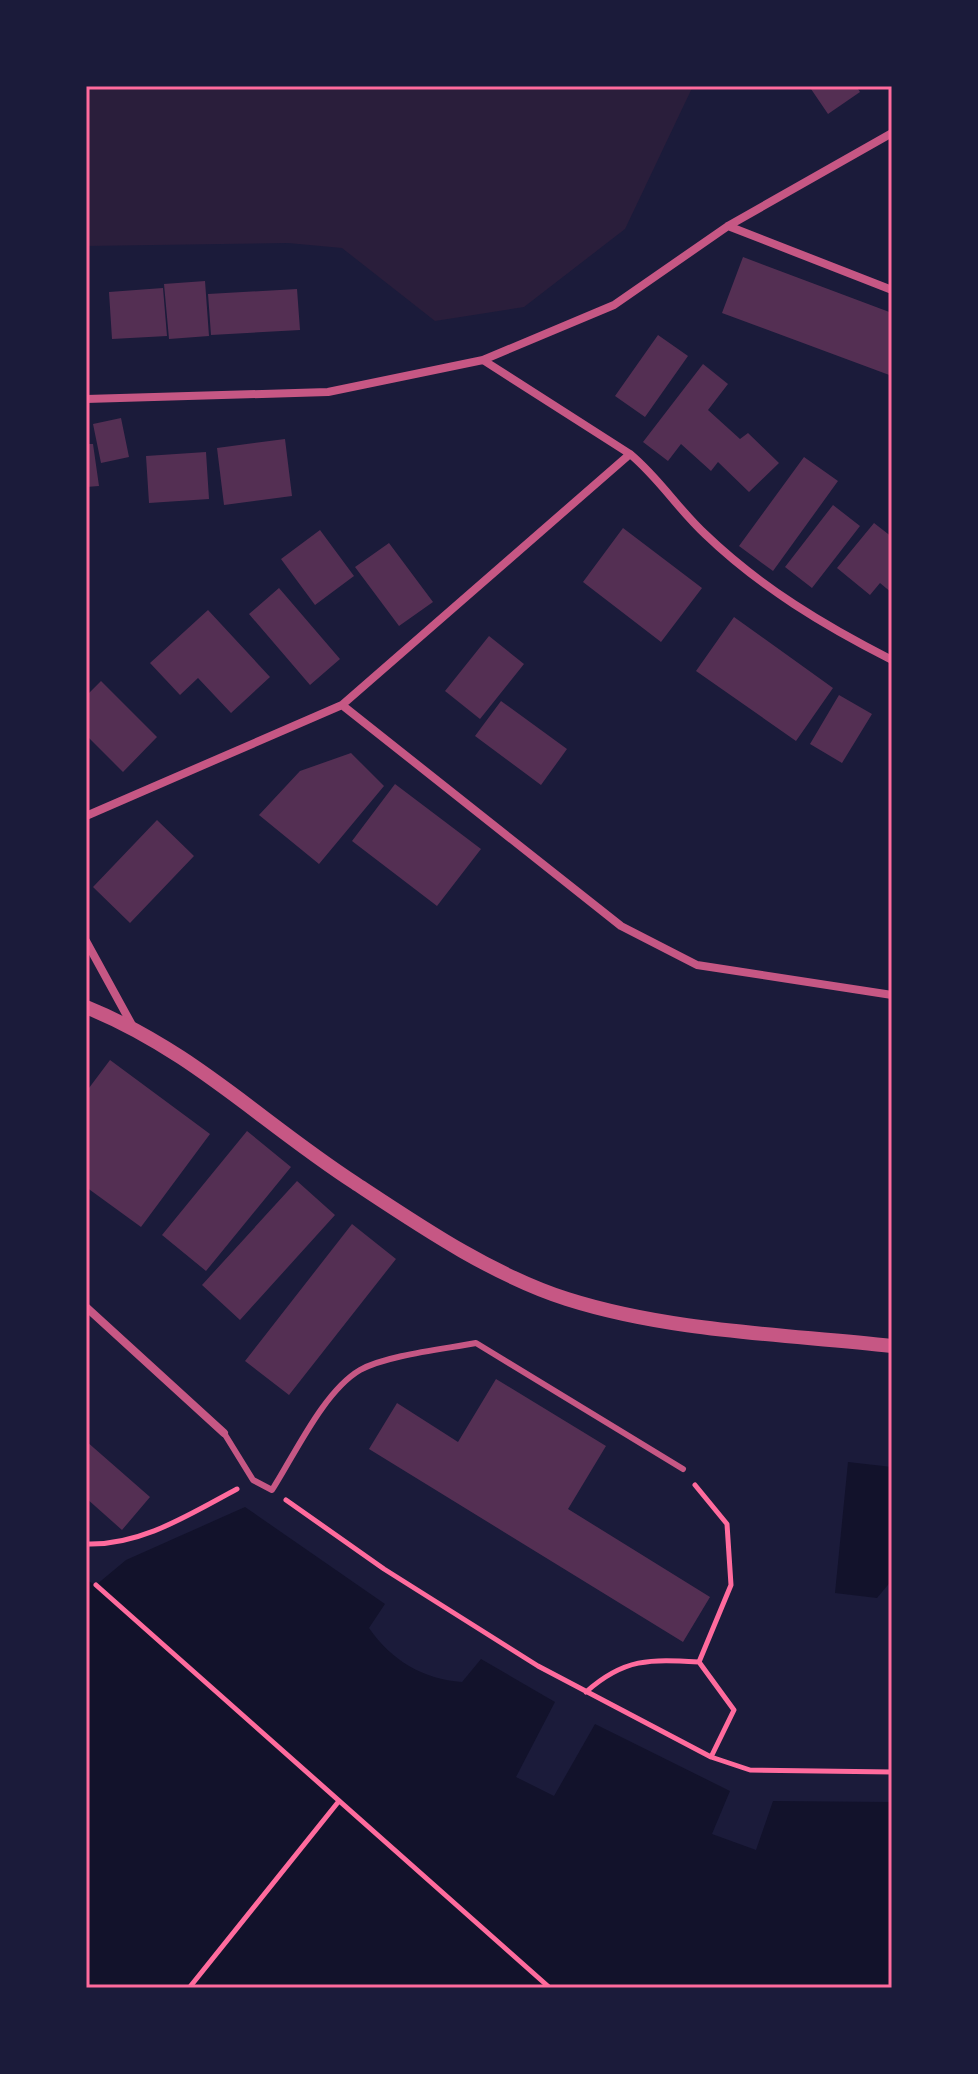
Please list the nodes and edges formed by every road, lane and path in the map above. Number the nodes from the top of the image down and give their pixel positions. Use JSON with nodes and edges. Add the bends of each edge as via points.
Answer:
{"nodes":[{"id":1,"x":892,"y":133,"type":"edge"},
{"id":2,"x":728,"y":226,"type":"junction"},
{"id":3,"x":892,"y":290,"type":"edge"},
{"id":4,"x":483,"y":360,"type":"junction"},
{"id":5,"x":86,"y":399,"type":"edge"},
{"id":6,"x":630,"y":454,"type":"junction"},
{"id":7,"x":892,"y":660,"type":"edge"},
{"id":8,"x":342,"y":705,"type":"junction"},
{"id":9,"x":86,"y":816,"type":"edge"},
{"id":10,"x":86,"y":941,"type":"edge"},
{"id":11,"x":892,"y":995,"type":"edge"},
{"id":12,"x":86,"y":1007,"type":"edge"},
{"id":13,"x":132,"y":1025,"type":"junction"},
{"id":14,"x":86,"y":1307,"type":"edge"},
{"id":15,"x":892,"y":1346,"type":"edge"},
{"id":16,"x":224,"y":1433,"type":"joint"},
{"id":17,"x":683,"y":1469,"type":"joint"},
{"id":18,"x":253,"y":1480,"type":"junction"},
{"id":19,"x":272,"y":1490,"type":"junction"},
{"id":20,"x":86,"y":1544,"type":"edge"},
{"id":21,"x":96,"y":1585,"type":"dead end"},
{"id":22,"x":699,"y":1662,"type":"junction"},
{"id":23,"x":585,"y":1693,"type":"junction"},
{"id":24,"x":711,"y":1757,"type":"junction"},
{"id":25,"x":892,"y":1772,"type":"edge"},
{"id":26,"x":339,"y":1801,"type":"junction"},
{"id":27,"x":189,"y":1988,"type":"edge"},
{"id":28,"x":550,"y":1988,"type":"edge"}],
"edges":[{"from":1,"to":2,"type":"street"},
{"from":2,"to":3,"type":"street"},
{"from":2,"to":4,"type":"street","via":[[614,305]]},
{"from":4,"to":5,"type":"street","via":[[328,392]]},
{"from":4,"to":6,"type":"street"},
{"from":6,"to":7,"type":"street","via":[[704,533],[765,584],[831,629]]},
{"from":6,"to":8,"type":"street"},
{"from":8,"to":9,"type":"street"},
{"from":8,"to":11,"type":"street","via":[[621,926],[697,965]]},
{"from":10,"to":13,"type":"street"},
{"from":12,"to":13,"type":"street"},
{"from":13,"to":15,"type":"street","via":[[209,1073],[351,1180],[442,1238],[565,1299],[681,1323]]},
{"from":14,"to":16,"type":"street"},
{"from":16,"to":18,"type":"lane"},
{"from":17,"to":19,"type":"lane","via":[[476,1343],[361,1370],[333,1394]]},
{"from":17,"to":22,"type":"path","via":[[727,1524],[731,1585]]},
{"from":18,"to":19,"type":"lane"},
{"from":18,"to":20,"type":"path","via":[[160,1530],[106,1545]]},
{"from":19,"to":23,"type":"path","via":[[384,1569]]},
{"from":21,"to":26,"type":"path"},
{"from":22,"to":23,"type":"path","via":[[645,1659],[605,1675]]},
{"from":22,"to":24,"type":"path","via":[[734,1710]]},
{"from":23,"to":24,"type":"path"},
{"from":24,"to":25,"type":"path","via":[[750,1770]]},
{"from":26,"to":27,"type":"path"},
{"from":26,"to":28,"type":"path"}]}
